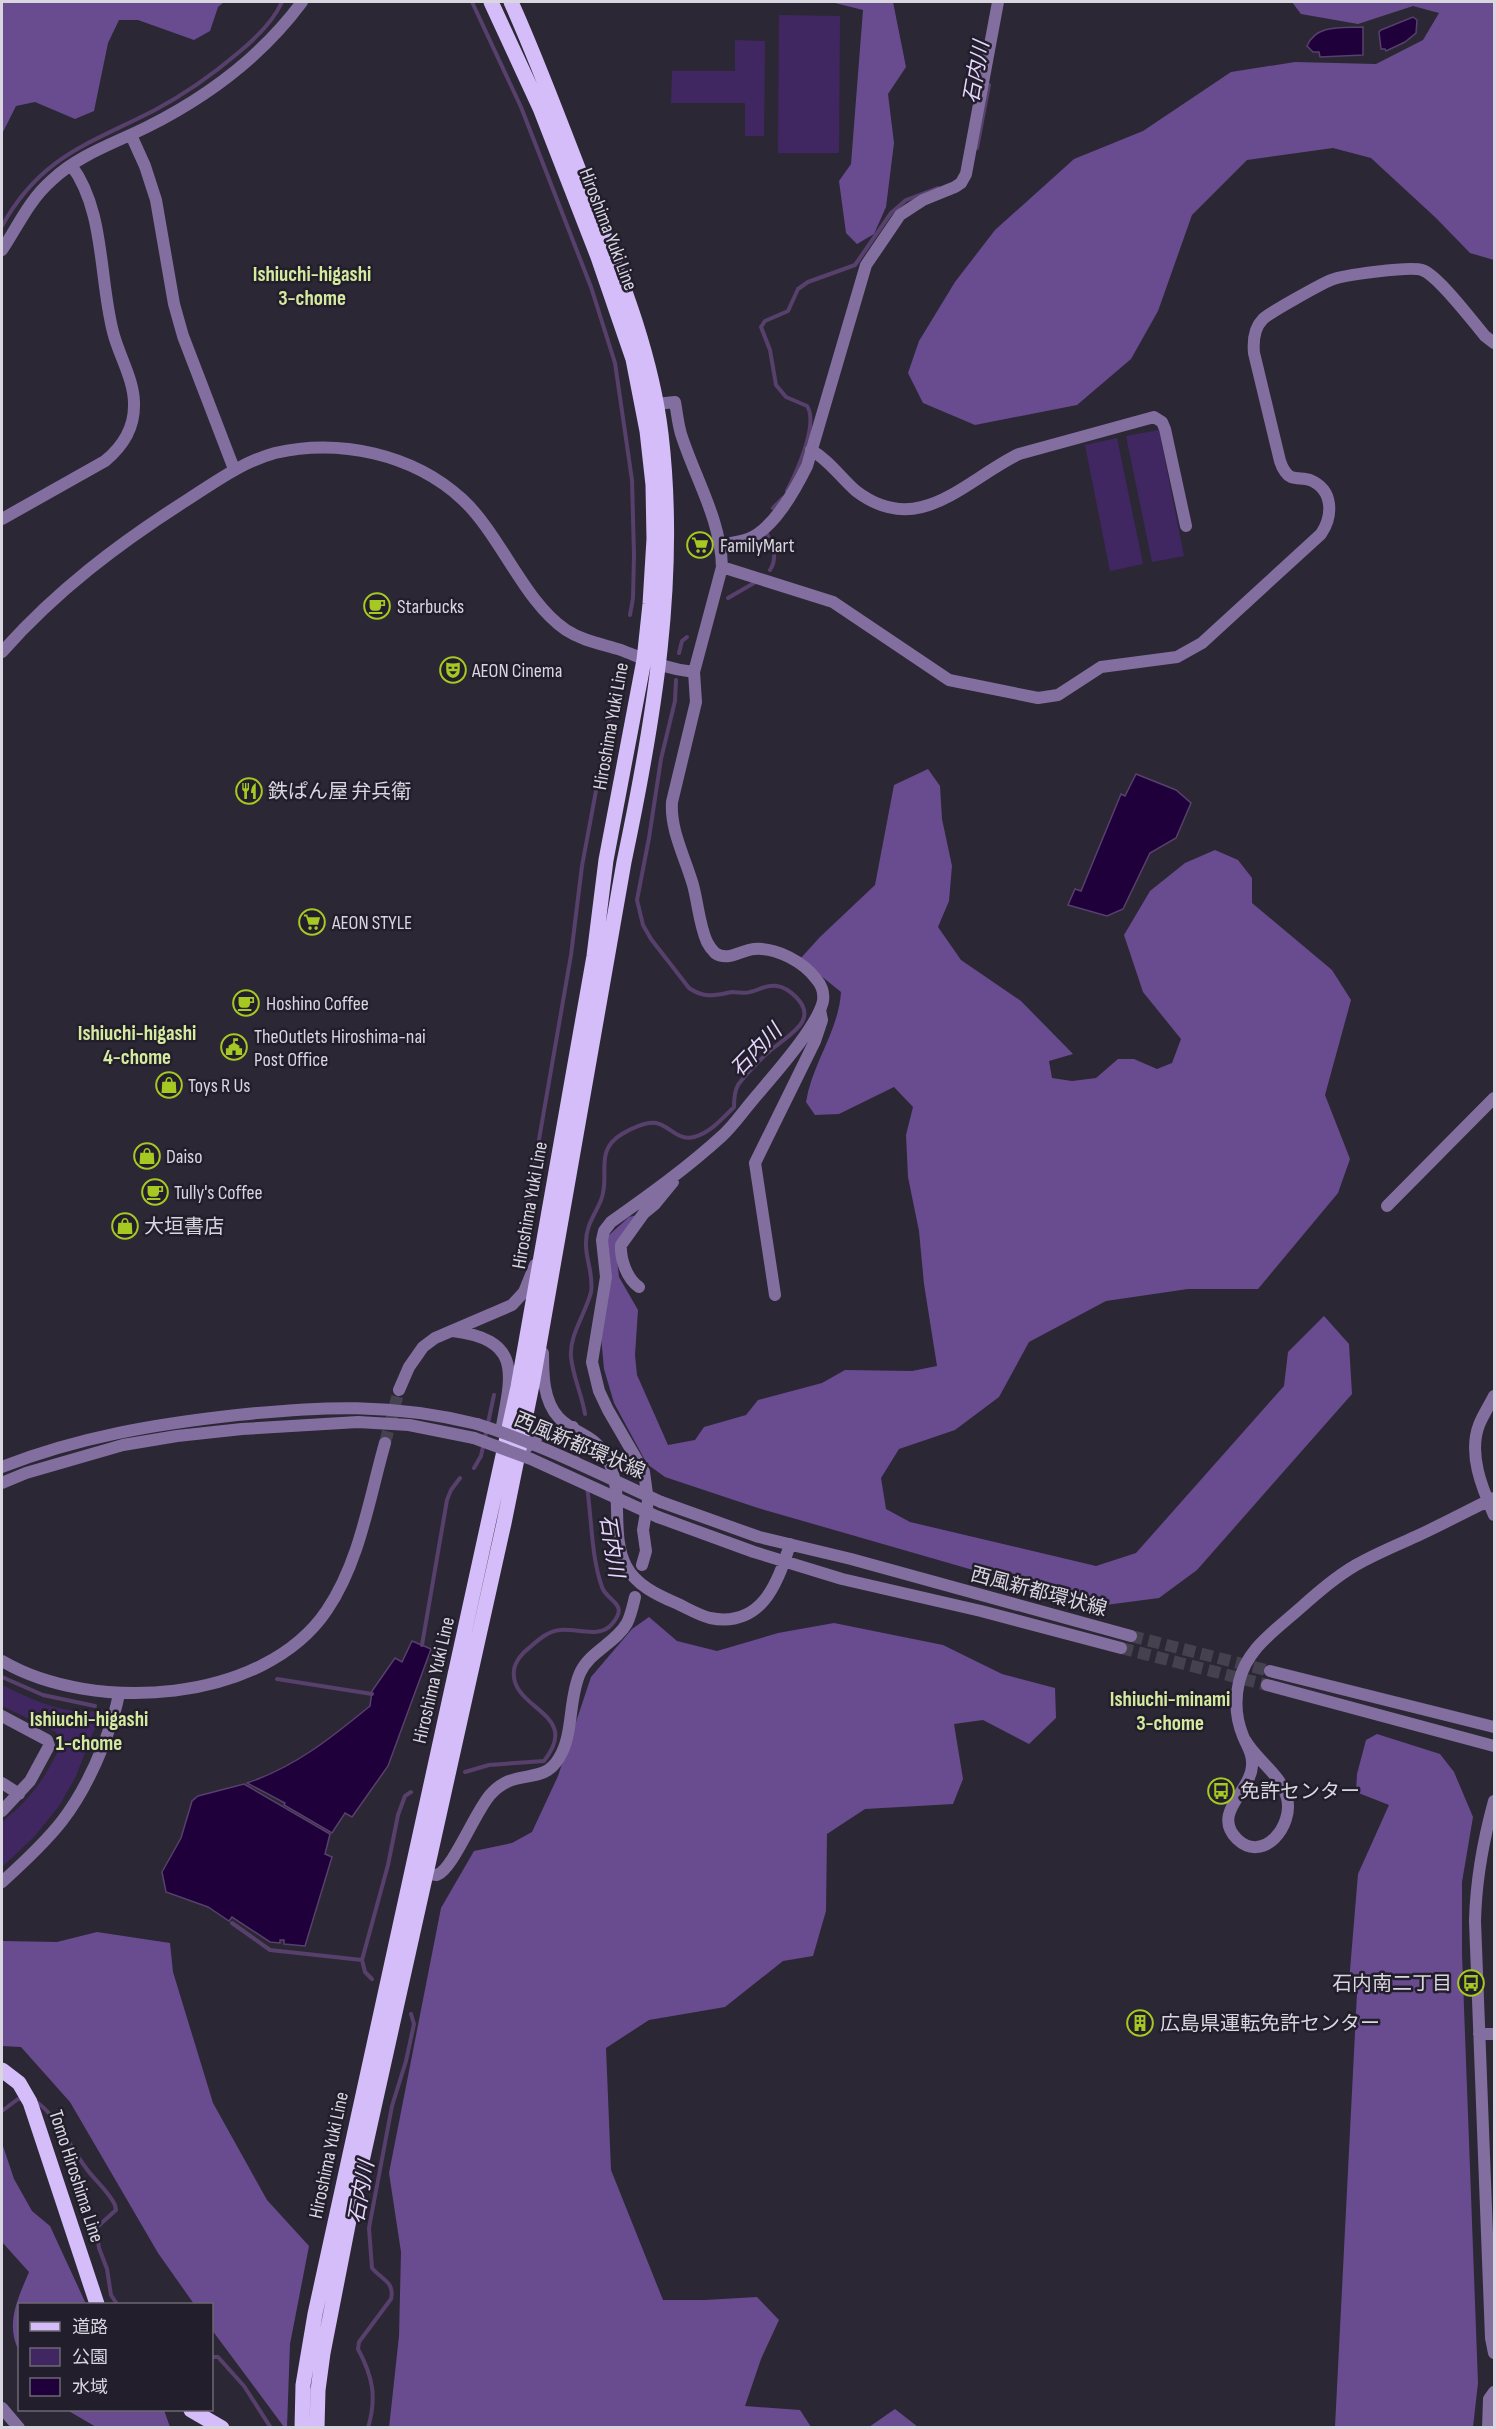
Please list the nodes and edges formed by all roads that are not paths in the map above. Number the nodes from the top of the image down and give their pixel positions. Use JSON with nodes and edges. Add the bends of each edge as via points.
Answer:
{"nodes":[{"id":1,"x":302,"y":2,"type":"edge"},
{"id":2,"x":491,"y":2,"type":"edge"},
{"id":3,"x":511,"y":2,"type":"edge"},
{"id":4,"x":998,"y":2,"type":"edge"},
{"id":5,"x":131,"y":135,"type":"junction"},
{"id":6,"x":71,"y":165,"type":"junction"},
{"id":7,"x":2,"y":250,"type":"edge"},
{"id":8,"x":1494,"y":344,"type":"edge"},
{"id":9,"x":656,"y":404,"type":"junction"},
{"id":10,"x":812,"y":450,"type":"junction"},
{"id":11,"x":234,"y":469,"type":"junction"},
{"id":12,"x":2,"y":519,"type":"edge"},
{"id":13,"x":1186,"y":526,"type":"dead end"},
{"id":14,"x":720,"y":545,"type":"junction"},
{"id":15,"x":722,"y":567,"type":"junction"},
{"id":16,"x":2,"y":652,"type":"edge"},
{"id":17,"x":644,"y":660,"type":"junction"},
{"id":18,"x":659,"y":665,"type":"junction"},
{"id":19,"x":694,"y":672,"type":"junction"},
{"id":20,"x":820,"y":1008,"type":"junction"},
{"id":21,"x":1494,"y":1098,"type":"edge"},
{"id":22,"x":683,"y":1170,"type":"junction"},
{"id":23,"x":1388,"y":1206,"type":"dead end"},
{"id":24,"x":544,"y":1245,"type":"junction"},
{"id":25,"x":639,"y":1287,"type":"dead end"},
{"id":26,"x":775,"y":1295,"type":"dead end"},
{"id":27,"x":543,"y":1327,"type":"junction"},
{"id":28,"x":453,"y":1331,"type":"junction"},
{"id":29,"x":399,"y":1390,"type":"tunnel mouth"},
{"id":30,"x":1494,"y":1396,"type":"edge"},
{"id":31,"x":573,"y":1427,"type":"junction"},
{"id":32,"x":385,"y":1443,"type":"tunnel mouth"},
{"id":33,"x":518,"y":1457,"type":"junction"},
{"id":34,"x":2,"y":1467,"type":"edge"},
{"id":35,"x":2,"y":1483,"type":"edge"},
{"id":36,"x":1491,"y":1499,"type":"edge"},
{"id":37,"x":494,"y":1500,"type":"junction"},
{"id":38,"x":1494,"y":1515,"type":"edge"},
{"id":39,"x":790,"y":1544,"type":"junction"},
{"id":40,"x":785,"y":1560,"type":"junction"},
{"id":41,"x":642,"y":1565,"type":"dead end"},
{"id":42,"x":635,"y":1597,"type":"dead end"},
{"id":43,"x":1131,"y":1636,"type":"tunnel mouth"},
{"id":44,"x":1121,"y":1648,"type":"tunnel mouth"},
{"id":45,"x":2,"y":1661,"type":"edge"},
{"id":46,"x":1269,"y":1671,"type":"tunnel mouth"},
{"id":47,"x":1267,"y":1685,"type":"tunnel mouth"},
{"id":48,"x":119,"y":1693,"type":"junction"},
{"id":49,"x":2,"y":1716,"type":"edge"},
{"id":50,"x":1494,"y":1727,"type":"edge"},
{"id":51,"x":1245,"y":1740,"type":"junction"},
{"id":52,"x":1494,"y":1746,"type":"edge"},
{"id":53,"x":2,"y":1783,"type":"edge"},
{"id":54,"x":19,"y":1794,"type":"junction"},
{"id":55,"x":1494,"y":1801,"type":"edge"},
{"id":56,"x":2,"y":1811,"type":"edge"},
{"id":57,"x":419,"y":1873,"type":"junction"},
{"id":58,"x":2,"y":1882,"type":"edge"},
{"id":59,"x":1479,"y":2034,"type":"junction"},
{"id":60,"x":1494,"y":2034,"type":"edge"},
{"id":61,"x":2,"y":2070,"type":"edge"},
{"id":62,"x":1491,"y":2230,"type":"edge"},
{"id":63,"x":97,"y":2303,"type":"edge"},
{"id":64,"x":1494,"y":2353,"type":"edge"},
{"id":65,"x":1494,"y":2392,"type":"edge"},
{"id":66,"x":2,"y":2408,"type":"edge"},
{"id":67,"x":194,"y":2411,"type":"edge"},
{"id":68,"x":1491,"y":2420,"type":"edge"},
{"id":69,"x":19,"y":2427,"type":"edge"},
{"id":70,"x":222,"y":2427,"type":"edge"},
{"id":71,"x":302,"y":2427,"type":"edge"},
{"id":72,"x":317,"y":2427,"type":"edge"}],
"edges":[{"from":1,"to":5,"type":"street","via":[[271,39],[237,70],[192,102]]},
{"from":2,"to":17,"type":"main road","name":"Hiroshima Yuki Line","via":[[540,108],[633,359],[653,485],[654,539]]},
{"from":3,"to":9,"type":"main road","name":"Hiroshima Yuki Line","via":[[623,286]]},
{"from":4,"to":10,"type":"street","via":[[966,174],[955,187],[900,215],[866,265]]},
{"from":5,"to":6,"type":"street"},
{"from":5,"to":11,"type":"street","via":[[156,200],[183,336]]},
{"from":6,"to":7,"type":"street","via":[[34,198]]},
{"from":6,"to":12,"type":"street","via":[[91,203],[109,315],[134,397],[133,416],[127,436],[105,461]]},
{"from":8,"to":15,"type":"street","via":[[1437,281],[1422,270],[1331,280],[1263,318],[1253,340],[1254,353],[1280,461],[1291,477],[1312,481],[1328,497],[1329,518],[1321,534],[1202,643],[1177,657],[1101,667],[1058,695],[1038,698],[949,680],[833,602]]},
{"from":9,"to":14,"type":"street","via":[[675,402],[680,433]]},
{"from":9,"to":18,"type":"main road","name":"Hiroshima Yuki Line","via":[[668,532]]},
{"from":10,"to":13,"type":"street","via":[[856,491],[891,508],[907,510],[941,501],[1019,454],[1155,417],[1165,429]]},
{"from":10,"to":14,"type":"street","via":[[788,503],[749,539]]},
{"from":11,"to":16,"type":"street","via":[[79,575]]},
{"from":11,"to":17,"type":"street","via":[[274,454],[316,448],[370,453],[416,468],[452,490],[481,519],[552,619],[576,635]]},
{"from":14,"to":15,"type":"street"},
{"from":15,"to":19,"type":"street"},
{"from":17,"to":18,"type":"street"},
{"from":17,"to":24,"type":"main road","name":"Hiroshima Yuki Line","via":[[606,860],[594,956]]},
{"from":18,"to":19,"type":"street"},
{"from":18,"to":27,"type":"main road","name":"Hiroshima Yuki Line"},
{"from":19,"to":20,"type":"street","via":[[696,702],[671,813],[708,945],[722,957],[767,949],[788,957],[818,980],[823,990]]},
{"from":20,"to":22,"type":"street","via":[[799,1043],[725,1134]]},
{"from":20,"to":26,"type":"street","via":[[822,1020],[815,1041],[755,1163]]},
{"from":21,"to":23,"type":"street"},
{"from":22,"to":25,"type":"street","via":[[622,1240],[622,1258],[630,1278]]},
{"from":22,"to":41,"type":"street","via":[[610,1222],[602,1240],[606,1277],[592,1362],[599,1391],[644,1472],[648,1501]]},
{"from":24,"to":28,"type":"street","via":[[519,1299]]},
{"from":24,"to":37,"type":"main road","name":"Hiroshima Yuki Line"},
{"from":27,"to":31,"type":"street","via":[[545,1387],[559,1417]]},
{"from":27,"to":33,"type":"main road","name":"Hiroshima Yuki Line"},
{"from":28,"to":29,"type":"street","via":[[435,1338],[418,1352]]},
{"from":28,"to":37,"type":"street","via":[[490,1340],[504,1353],[508,1365],[509,1387]]},
{"from":30,"to":36,"type":"street","via":[[1479,1425],[1475,1446],[1481,1481]]},
{"from":31,"to":33,"type":"street","via":[[543,1431]]},
{"from":31,"to":40,"type":"street","via":[[592,1439],[609,1462],[622,1555],[632,1575],[651,1591],[711,1618],[748,1614],[765,1602]]},
{"from":32,"to":48,"type":"street","via":[[347,1574],[326,1612],[301,1640],[270,1662],[223,1680],[164,1691]]},
{"from":33,"to":57,"type":"main road","name":"Hiroshima Yuki Line"},
{"from":34,"to":39,"type":"street","name":"西風新都環状線","bridge":true,"via":[[92,1438],[186,1420],[304,1409],[406,1410],[477,1424],[516,1437],[661,1502]]},
{"from":35,"to":40,"type":"street","name":"西風新都環状線","bridge":true,"via":[[123,1445],[177,1436],[358,1422],[409,1425],[474,1438],[658,1516]]},
{"from":36,"to":38,"type":"street"},
{"from":36,"to":51,"type":"street","via":[[1357,1565],[1263,1640],[1250,1656],[1239,1681],[1237,1708]]},
{"from":37,"to":57,"type":"main road","name":"Hiroshima Yuki Line"},
{"from":39,"to":40,"type":"street"},
{"from":39,"to":43,"type":"street","name":"西風新都環状線"},
{"from":40,"to":44,"type":"street","name":"西風新都環状線","via":[[842,1579]]},
{"from":42,"to":57,"type":"street","via":[[626,1624],[580,1673],[564,1749],[555,1764],[545,1773],[513,1778],[502,1784],[487,1798],[447,1868],[440,1875]]},
{"from":45,"to":48,"type":"street","via":[[53,1683]]},
{"from":46,"to":50,"type":"street"},
{"from":47,"to":52,"type":"street"},
{"from":48,"to":58,"type":"street","via":[[117,1711],[77,1801],[50,1836]]},
{"from":49,"to":54,"type":"street","via":[[47,1740],[50,1746]]},
{"from":51,"to":51,"type":"street","via":[[1279,1781],[1288,1801],[1284,1828],[1272,1841],[1255,1847],[1239,1841],[1228,1820],[1252,1767]]},
{"from":53,"to":54,"type":"street"},
{"from":54,"to":56,"type":"street"},
{"from":55,"to":59,"type":"street","via":[[1476,1887]]},
{"from":57,"to":71,"type":"main road","name":"Hiroshima Yuki Line","via":[[315,2314],[303,2385]]},
{"from":57,"to":72,"type":"main road","name":"Hiroshima Yuki Line","via":[[323,2353]]},
{"from":59,"to":60,"type":"street"},
{"from":59,"to":62,"type":"street"},
{"from":61,"to":63,"type":"main road","name":"Tomo Hiroshima Line","via":[[19,2083],[30,2102]]},
{"from":62,"to":64,"type":"street"},
{"from":65,"to":68,"type":"street","via":[[1489,2399]]},
{"from":66,"to":69,"type":"street"},
{"from":67,"to":70,"type":"main road"}]}
